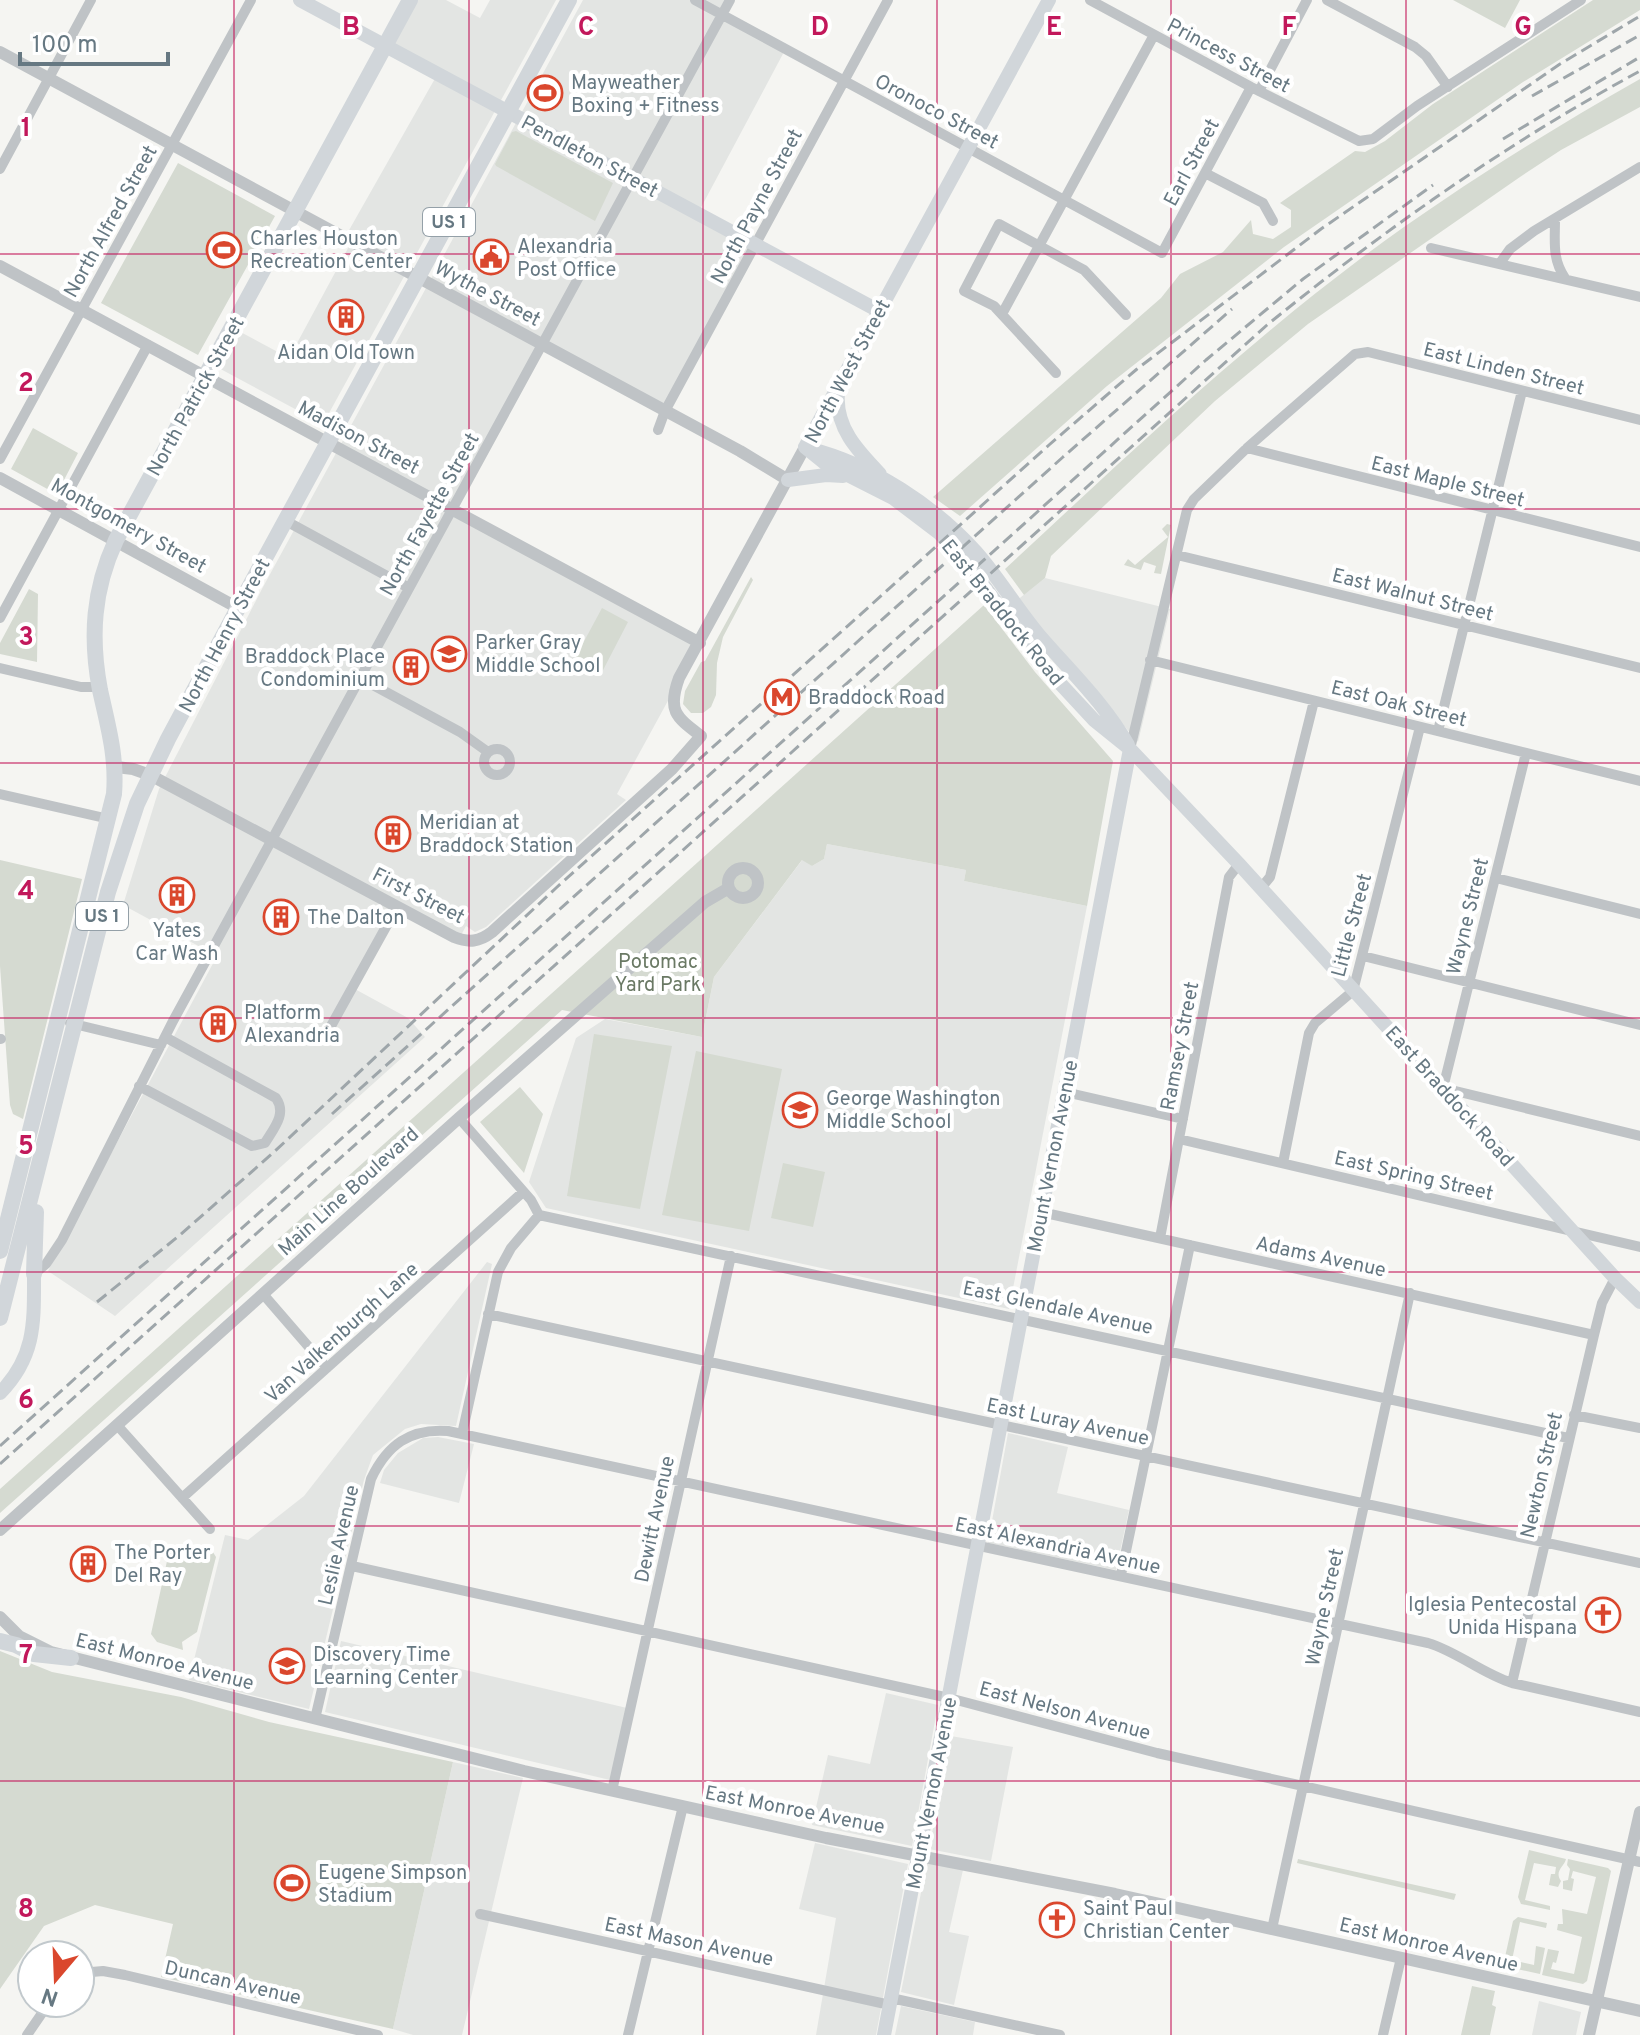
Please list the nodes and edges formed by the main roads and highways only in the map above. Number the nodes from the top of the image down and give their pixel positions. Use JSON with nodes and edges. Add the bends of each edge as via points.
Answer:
{"nodes":[{"id":1,"x":300,"y":0,"type":"edge"},
{"id":2,"x":410,"y":0,"type":"edge"},
{"id":3,"x":569,"y":0,"type":"edge"},
{"id":4,"x":1049,"y":0,"type":"edge"},
{"id":5,"x":385,"y":46,"type":"junction"},
{"id":6,"x":508,"y":111,"type":"junction"},
{"id":7,"x":879,"y":311,"type":"junction"},
{"id":8,"x":839,"y":385,"type":"junction"},
{"id":9,"x":805,"y":447,"type":"junction"},
{"id":10,"x":854,"y":477,"type":"junction"},
{"id":11,"x":788,"y":480,"type":"road end"},
{"id":12,"x":888,"y":483,"type":"junction"},
{"id":13,"x":1130,"y":749,"type":"junction"},
{"id":14,"x":109,"y":819,"type":"joint"},
{"id":15,"x":67,"y":1022,"type":"junction"},
{"id":16,"x":43,"y":1155,"type":"junction"},
{"id":17,"x":0,"y":1251,"type":"edge"},
{"id":18,"x":34,"y":1274,"type":"joint"},
{"id":19,"x":1640,"y":1302,"type":"edge"},
{"id":20,"x":0,"y":1318,"type":"edge"},
{"id":21,"x":0,"y":1393,"type":"edge"},
{"id":22,"x":0,"y":1641,"type":"edge"},
{"id":23,"x":71,"y":1658,"type":"road end"},
{"id":24,"x":884,"y":2035,"type":"edge"}],
"edges":[{"from":1,"to":5,"type":"main road","name":"Pendleton Street"},
{"from":2,"to":5,"type":"highway","name":"North Patrick Street","number":"US 1"},
{"from":3,"to":6,"type":"highway","name":"North Henry Street","number":"US 1"},
{"from":4,"to":7,"type":"main road","name":"North West Street"},
{"from":5,"to":6,"type":"main road","name":"Pendleton Street"},
{"from":5,"to":14,"type":"highway","name":"North Patrick Street","number":"US 1","via":[[116,540],[98,588],[94,644],[116,767]]},
{"from":6,"to":7,"type":"main road","name":"Pendleton Street"},
{"from":6,"to":15,"type":"highway","name":"North Henry Street","number":"US 1","via":[[150,775],[118,856]]},
{"from":7,"to":8,"type":"main road","name":"North West Street"},
{"from":8,"to":9,"type":"main road","name":"North West Street"},
{"from":8,"to":12,"type":"main road","via":[[837,409],[843,428]]},
{"from":9,"to":10,"type":"main road","name":"East Braddock Road"},
{"from":9,"to":12,"type":"main road","name":"East Braddock Road"},
{"from":10,"to":11,"type":"main road"},
{"from":10,"to":13,"type":"main road","name":"East Braddock Road","via":[[939,533],[1043,665],[1094,720]]},
{"from":12,"to":13,"type":"main road","name":"East Braddock Road","via":[[943,518],[978,555],[1115,722]]},
{"from":13,"to":19,"type":"main road","name":"East Braddock Road"},
{"from":13,"to":24,"type":"main road","name":"Mount Vernon Avenue"},
{"from":14,"to":15,"type":"highway","name":"North Henry Street","number":"US 1"},
{"from":15,"to":16,"type":"highway","name":"North Henry Street","number":"US 1"},
{"from":15,"to":17,"type":"highway","name":"North Henry Street","number":"US 1"},
{"from":16,"to":18,"type":"highway"},
{"from":16,"to":20,"type":"highway","name":"North Henry Street","number":"US 1"},
{"from":18,"to":21,"type":"main road","via":[[28,1351]]},
{"from":22,"to":23,"type":"highway","via":[[34,1654]]}]}
